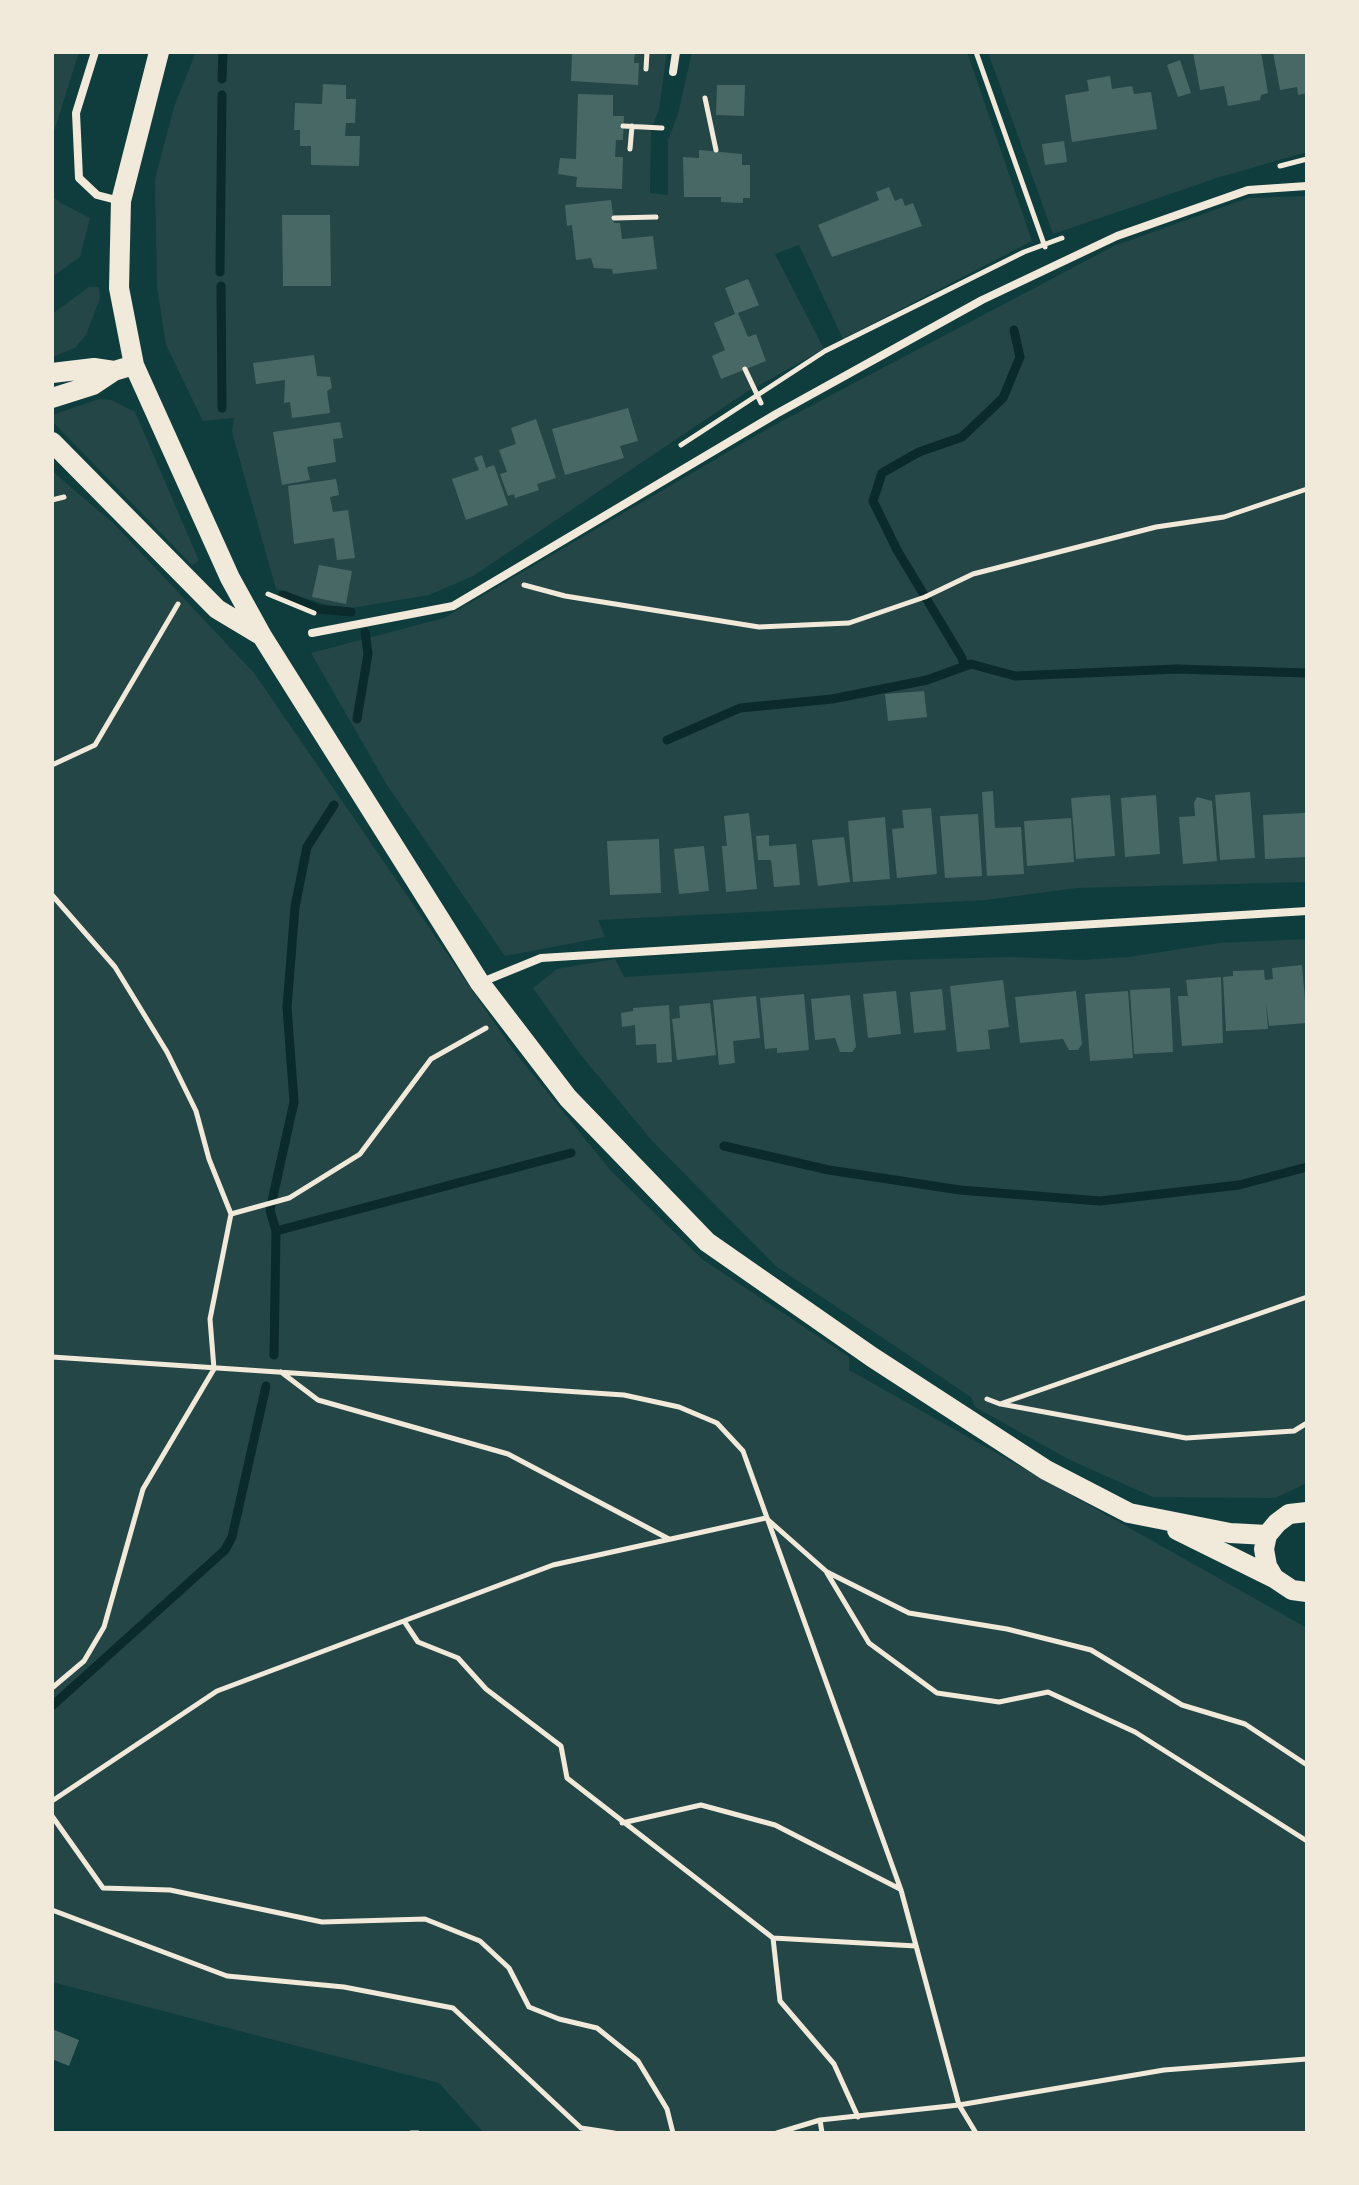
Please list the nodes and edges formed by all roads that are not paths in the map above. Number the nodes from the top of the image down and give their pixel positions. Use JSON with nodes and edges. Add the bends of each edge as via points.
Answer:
{"nodes":[{"id":1,"x":95,"y":52,"type":"edge"},
{"id":2,"x":159,"y":52,"type":"edge"},
{"id":3,"x":676,"y":52,"type":"edge"},
{"id":4,"x":673,"y":72,"type":"dead end"},
{"id":5,"x":1307,"y":186,"type":"edge"},
{"id":6,"x":121,"y":201,"type":"junction"},
{"id":7,"x":124,"y":368,"type":"junction"},
{"id":8,"x":52,"y":373,"type":"edge"},
{"id":9,"x":52,"y":398,"type":"edge"},
{"id":10,"x":52,"y":442,"type":"edge"},
{"id":11,"x":312,"y":633,"type":"dead end"},
{"id":12,"x":262,"y":636,"type":"junction"},
{"id":13,"x":1307,"y":911,"type":"edge"},
{"id":14,"x":480,"y":983,"type":"junction"},
{"id":15,"x":1307,"y":1512,"type":"edge"},
{"id":16,"x":1161,"y":1522,"type":"junction"},
{"id":17,"x":1267,"y":1535,"type":"junction"},
{"id":18,"x":1274,"y":1578,"type":"junction"},
{"id":19,"x":1307,"y":1593,"type":"edge"}],
"edges":[{"from":1,"to":6,"type":"street","via":[[76,113],[79,178],[97,195]]},
{"from":2,"to":6,"type":"main road"},
{"from":3,"to":4,"type":"street"},
{"from":5,"to":11,"type":"street","via":[[1248,190],[1051,265],[769,418],[453,606]]},
{"from":6,"to":7,"type":"main road"},
{"from":7,"to":8,"type":"main road"},
{"from":7,"to":9,"type":"main road"},
{"from":7,"to":12,"type":"main road"},
{"from":10,"to":12,"type":"main road","via":[[217,609]]},
{"from":12,"to":14,"type":"main road"},
{"from":13,"to":14,"type":"street","via":[[541,958]]},
{"from":14,"to":16,"type":"main road","via":[[568,1098],[707,1242],[1046,1470],[1129,1513]]},
{"from":15,"to":17,"type":"main road","via":[[1289,1514]]},
{"from":16,"to":17,"type":"main road"},
{"from":16,"to":18,"type":"main road"},
{"from":17,"to":18,"type":"main road","via":[[1264,1549]]},
{"from":18,"to":19,"type":"main road"}]}
